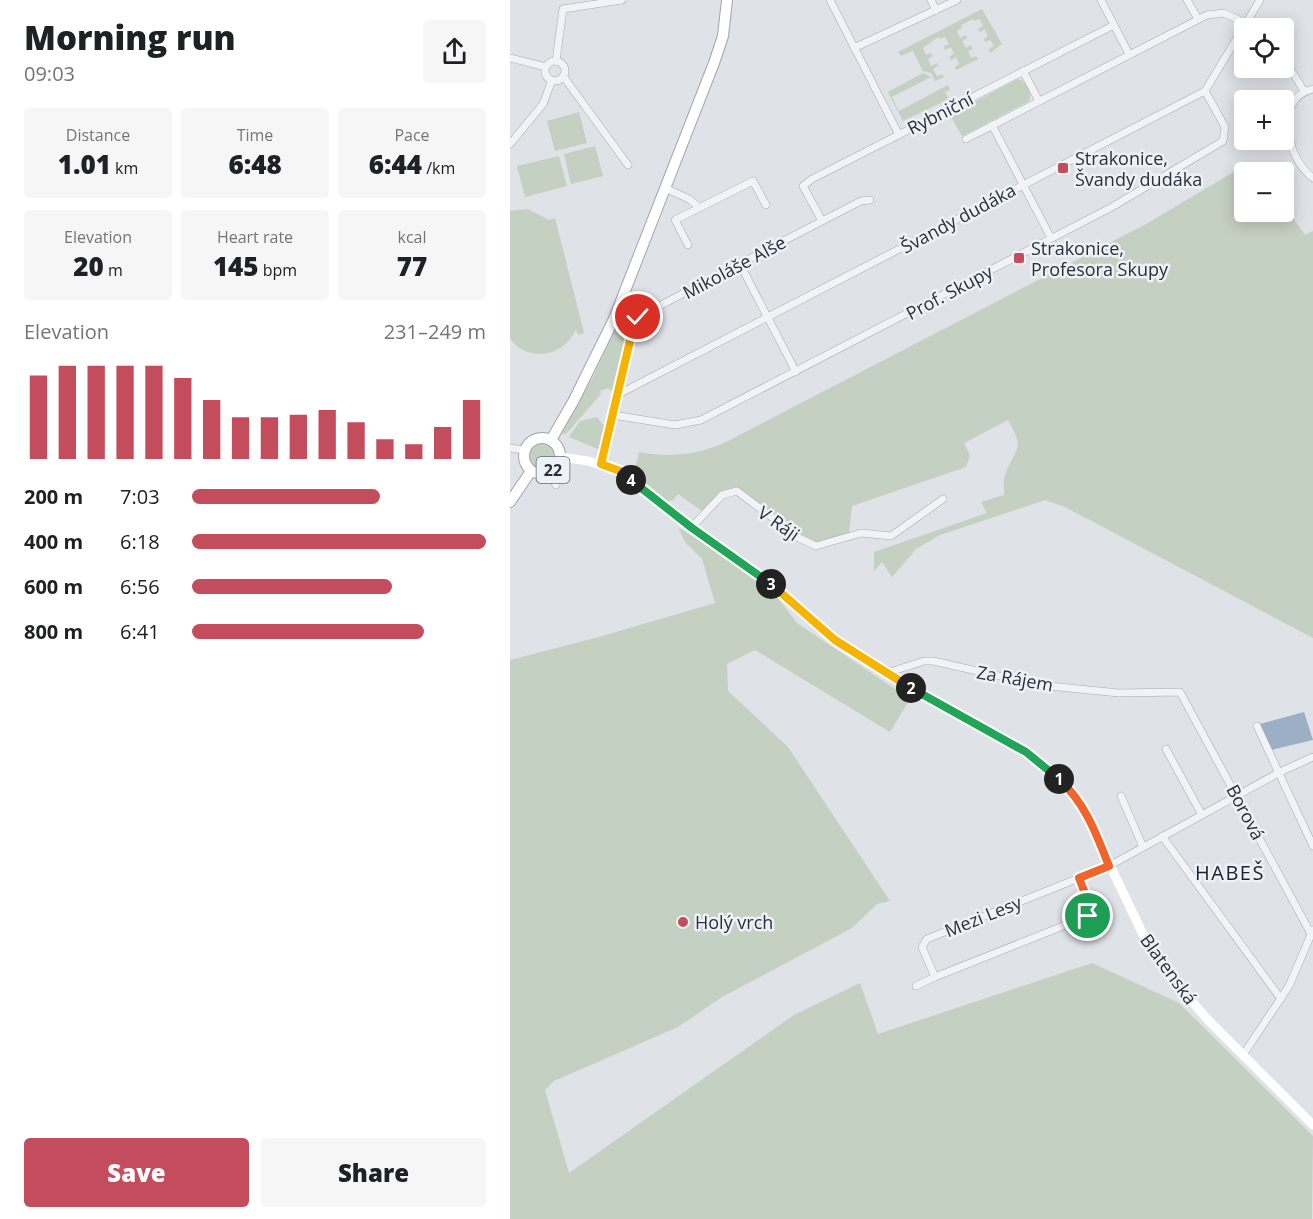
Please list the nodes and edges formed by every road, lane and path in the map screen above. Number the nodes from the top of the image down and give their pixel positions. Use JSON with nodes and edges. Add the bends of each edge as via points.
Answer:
{"nodes":[{"id":1,"x":622,"y":0,"type":"edge"},
{"id":2,"x":727,"y":0,"type":"edge"},
{"id":3,"x":830,"y":0,"type":"edge"},
{"id":4,"x":931,"y":0,"type":"edge"},
{"id":5,"x":957,"y":0,"type":"edge"},
{"id":6,"x":1101,"y":0,"type":"edge"},
{"id":7,"x":1188,"y":0,"type":"edge"},
{"id":8,"x":1260,"y":0,"type":"edge"},
{"id":9,"x":936,"y":10,"type":"junction"},
{"id":10,"x":1236,"y":18,"type":"edge"},
{"id":11,"x":1248,"y":18,"type":"edge"},
{"id":12,"x":1197,"y":19,"type":"junction"},
{"id":13,"x":1114,"y":25,"type":"junction"},
{"id":14,"x":1234,"y":41,"type":"edge"},
{"id":15,"x":854,"y":48,"type":"junction"},
{"id":16,"x":1129,"y":54,"type":"junction"},
{"id":17,"x":510,"y":58,"type":"edge"},
{"id":18,"x":556,"y":61,"type":"junction"},
{"id":19,"x":546,"y":67,"type":"junction"},
{"id":20,"x":1023,"y":71,"type":"junction"},
{"id":21,"x":563,"y":76,"type":"junction"},
{"id":22,"x":1294,"y":76,"type":"edge"},
{"id":23,"x":552,"y":80,"type":"junction"},
{"id":24,"x":1313,"y":89,"type":"edge"},
{"id":25,"x":1205,"y":91,"type":"junction"},
{"id":26,"x":1304,"y":92,"type":"junction"},
{"id":27,"x":1039,"y":100,"type":"junction"},
{"id":28,"x":992,"y":125,"type":"junction"},
{"id":29,"x":898,"y":135,"type":"junction"},
{"id":30,"x":966,"y":139,"type":"dead end"},
{"id":31,"x":510,"y":144,"type":"edge"},
{"id":32,"x":628,"y":165,"type":"dead end"},
{"id":33,"x":1313,"y":178,"type":"edge"},
{"id":34,"x":1022,"y":185,"type":"junction"},
{"id":35,"x":665,"y":188,"type":"junction"},
{"id":36,"x":870,"y":200,"type":"dead end"},
{"id":37,"x":766,"y":205,"type":"dead end"},
{"id":38,"x":699,"y":207,"type":"junction"},
{"id":39,"x":822,"y":220,"type":"junction"},
{"id":40,"x":1051,"y":238,"type":"junction"},
{"id":41,"x":688,"y":245,"type":"dead end"},
{"id":42,"x":740,"y":264,"type":"junction"},
{"id":43,"x":767,"y":318,"type":"junction"},
{"id":44,"x":796,"y":372,"type":"junction"},
{"id":45,"x":617,"y":395,"type":"junction"},
{"id":46,"x":613,"y":416,"type":"junction"},
{"id":47,"x":551,"y":440,"type":"junction"},
{"id":48,"x":510,"y":448,"type":"edge"},
{"id":49,"x":524,"y":450,"type":"junction"},
{"id":50,"x":560,"y":457,"type":"junction"},
{"id":51,"x":601,"y":464,"type":"junction"},
{"id":52,"x":531,"y":471,"type":"junction"},
{"id":53,"x":549,"y":472,"type":"junction"},
{"id":54,"x":556,"y":485,"type":"dead end"},
{"id":55,"x":943,"y":499,"type":"dead end"},
{"id":56,"x":510,"y":502,"type":"edge"},
{"id":57,"x":692,"y":528,"type":"junction"},
{"id":58,"x":890,"y":676,"type":"junction"},
{"id":59,"x":1180,"y":692,"type":"joint"},
{"id":60,"x":1257,"y":726,"type":"dead end"},
{"id":61,"x":1166,"y":749,"type":"dead end"},
{"id":62,"x":1313,"y":757,"type":"edge"},
{"id":63,"x":1280,"y":772,"type":"junction"},
{"id":64,"x":1237,"y":795,"type":"junction"},
{"id":65,"x":1121,"y":796,"type":"dead end"},
{"id":66,"x":1202,"y":815,"type":"junction"},
{"id":67,"x":1162,"y":836,"type":"junction"},
{"id":68,"x":1313,"y":846,"type":"edge"},
{"id":69,"x":1143,"y":847,"type":"junction"},
{"id":70,"x":1109,"y":866,"type":"junction"},
{"id":71,"x":1079,"y":878,"type":"junction"},
{"id":72,"x":1312,"y":931,"type":"edge"},
{"id":73,"x":935,"y":977,"type":"junction"},
{"id":74,"x":916,"y":986,"type":"dead end"},
{"id":75,"x":1281,"y":999,"type":"junction"},
{"id":76,"x":1243,"y":1055,"type":"junction"},
{"id":77,"x":1313,"y":1125,"type":"edge"}],
"edges":[{"from":1,"to":18,"type":"street","via":[[563,9]]},
{"from":2,"to":35,"type":"main road","number":"22","via":[[716,58]]},
{"from":3,"to":15,"type":"street"},
{"from":4,"to":9,"type":"street"},
{"from":5,"to":9,"type":"street"},
{"from":6,"to":13,"type":"street"},
{"from":7,"to":12,"type":"street"},
{"from":8,"to":11,"type":"street"},
{"from":9,"to":15,"type":"street"},
{"from":10,"to":12,"type":"street","via":[[1220,13]]},
{"from":12,"to":16,"type":"street"},
{"from":13,"to":16,"type":"street"},
{"from":13,"to":20,"type":"street","name":"Rybniční"},
{"from":14,"to":25,"type":"street"},
{"from":15,"to":29,"type":"street"},
{"from":16,"to":27,"type":"street"},
{"from":17,"to":19,"type":"street"},
{"from":18,"to":19,"type":"street"},
{"from":18,"to":21,"type":"street","via":[[564,66]]},
{"from":19,"to":23,"type":"street"},
{"from":20,"to":27,"type":"street"},
{"from":20,"to":29,"type":"street","name":"Rybniční"},
{"from":21,"to":23,"type":"street"},
{"from":21,"to":32,"type":"street"},
{"from":22,"to":26,"type":"street"},
{"from":23,"to":31,"type":"street","via":[[534,116]]},
{"from":24,"to":26,"type":"street"},
{"from":25,"to":34,"type":"street","name":"Švandy dudáka"},
{"from":25,"to":40,"type":"street","name":"Prof. Skupy","via":[[1225,127],[1226,137],[1221,144]]},
{"from":26,"to":33,"type":"street","via":[[1290,110],[1287,131],[1299,165]]},
{"from":27,"to":28,"type":"street"},
{"from":28,"to":30,"type":"street"},
{"from":28,"to":34,"type":"street"},
{"from":29,"to":39,"type":"street","name":"Rybniční","via":[[803,186]]},
{"from":34,"to":40,"type":"street"},
{"from":34,"to":43,"type":"street","name":"Švandy dudáka"},
{"from":35,"to":38,"type":"street"},
{"from":35,"to":47,"type":"main road","number":"22","via":[[610,328]]},
{"from":36,"to":39,"type":"street","name":"Mikoláše Alše"},
{"from":37,"to":38,"type":"street","via":[[753,181]]},
{"from":38,"to":41,"type":"street","via":[[675,220]]},
{"from":39,"to":42,"type":"street","name":"Mikoláše Alše"},
{"from":40,"to":44,"type":"street","name":"Prof. Skupy"},
{"from":42,"to":43,"type":"street"},
{"from":42,"to":45,"type":"street","name":"Mikoláše Alše","via":[[638,317],[633,324]]},
{"from":43,"to":44,"type":"street"},
{"from":43,"to":45,"type":"street","name":"Švandy dudáka"},
{"from":44,"to":46,"type":"street","name":"Prof. Skupy","via":[[687,424],[659,424]]},
{"from":45,"to":46,"type":"street","name":"Mikoláše Alše"},
{"from":46,"to":51,"type":"street","name":"Mikoláše Alše"},
{"from":47,"to":49,"type":"main road","number":"22","via":[[535,439]]},
{"from":47,"to":50,"type":"main road","number":"22"},
{"from":48,"to":49,"type":"street"},
{"from":49,"to":52,"type":"main road","number":"22","via":[[524,462]]},
{"from":50,"to":51,"type":"street"},
{"from":50,"to":53,"type":"main road","number":"22"},
{"from":51,"to":57,"type":"street","via":[[627,476]]},
{"from":52,"to":53,"type":"main road","number":"22"},
{"from":52,"to":56,"type":"main road","number":"22"},
{"from":53,"to":54,"type":"street"},
{"from":55,"to":57,"type":"street","name":"V Ráji","via":[[891,536],[861,533],[820,546],[799,538],[737,491],[722,495]]},
{"from":57,"to":58,"type":"street","name":"Blatenská","via":[[778,589],[835,640]]},
{"from":58,"to":59,"type":"street","name":"Za Rájem","via":[[893,671],[933,661],[1039,685],[1119,693]]},
{"from":58,"to":70,"type":"street","name":"Blatenská","via":[[1026,752],[1065,785],[1092,822]]},
{"from":59,"to":64,"type":"street","name":"Borová"},
{"from":60,"to":63,"type":"street"},
{"from":61,"to":66,"type":"street"},
{"from":62,"to":63,"type":"street","name":"Mezi Lesy"},
{"from":63,"to":64,"type":"street","name":"Mezi Lesy"},
{"from":63,"to":68,"type":"street"},
{"from":64,"to":66,"type":"street","name":"Mezi Lesy"},
{"from":64,"to":72,"type":"street","name":"Borová"},
{"from":65,"to":69,"type":"street"},
{"from":66,"to":67,"type":"street","name":"Mezi Lesy"},
{"from":67,"to":69,"type":"street","name":"Mezi Lesy"},
{"from":67,"to":75,"type":"street"},
{"from":69,"to":70,"type":"street","name":"Mezi Lesy"},
{"from":70,"to":71,"type":"street","name":"Mezi Lesy"},
{"from":70,"to":76,"type":"street","name":"Blatenská","via":[[1159,961]]},
{"from":71,"to":73,"type":"street","via":[[1090,906],[1088,916]]},
{"from":71,"to":73,"type":"street","name":"Mezi Lesy","via":[[927,939],[922,947]]},
{"from":72,"to":75,"type":"street"},
{"from":73,"to":74,"type":"street"},
{"from":75,"to":76,"type":"street"},
{"from":76,"to":77,"type":"street","name":"Blatenská"}]}
